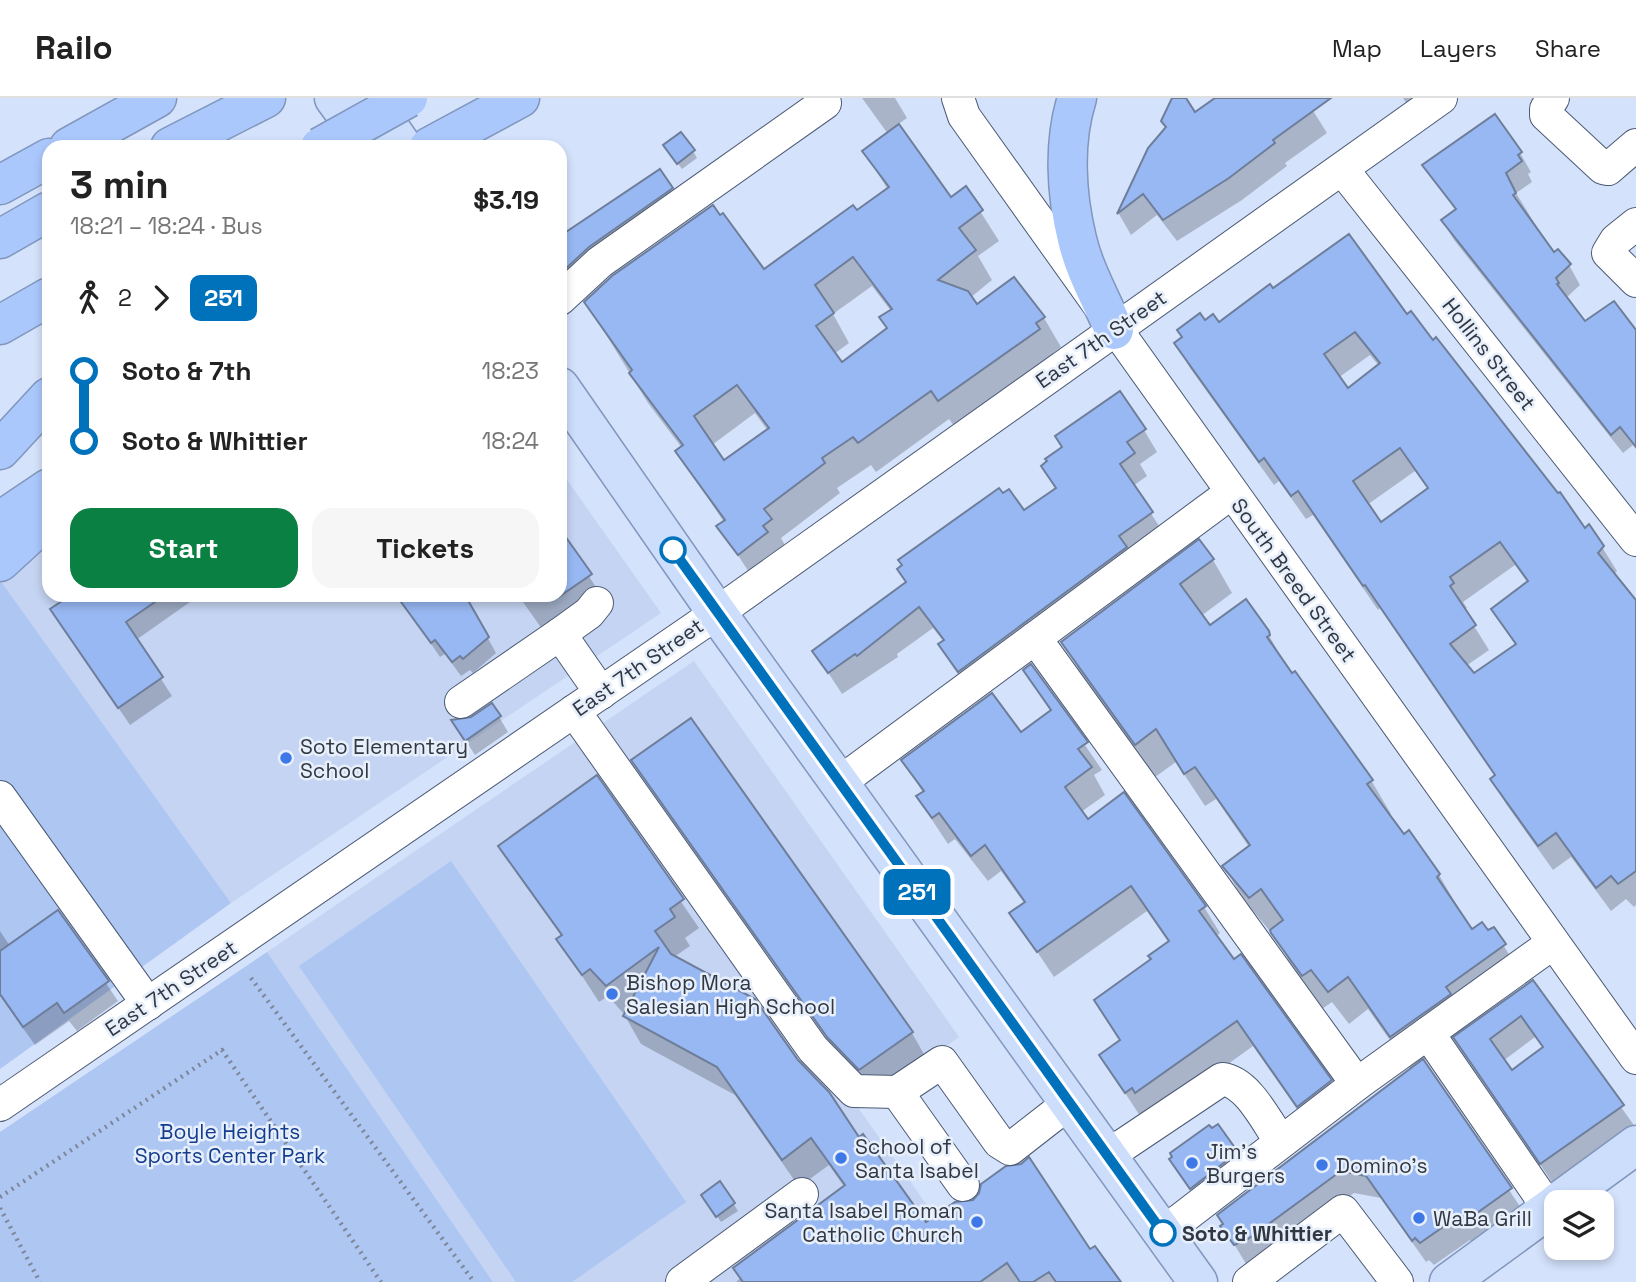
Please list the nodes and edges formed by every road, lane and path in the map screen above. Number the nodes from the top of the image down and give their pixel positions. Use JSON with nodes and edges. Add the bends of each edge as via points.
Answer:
{"nodes":[{"id":1,"x":157,"y":98,"type":"edge"},
{"id":2,"x":334,"y":98,"type":"edge"},
{"id":3,"x":369,"y":98,"type":"edge"},
{"id":4,"x":408,"y":98,"type":"edge"},
{"id":5,"x":958,"y":98,"type":"edge"},
{"id":6,"x":1077,"y":98,"type":"edge"},
{"id":7,"x":1441,"y":98,"type":"edge"},
{"id":8,"x":1553,"y":98,"type":"edge"},
{"id":9,"x":262,"y":100,"type":"edge"},
{"id":10,"x":825,"y":103,"type":"dead end"},
{"id":11,"x":508,"y":104,"type":"edge"},
{"id":12,"x":82,"y":140,"type":"edge"},
{"id":13,"x":184,"y":140,"type":"edge"},
{"id":14,"x":333,"y":140,"type":"edge"},
{"id":15,"x":365,"y":140,"type":"edge"},
{"id":16,"x":398,"y":140,"type":"edge"},
{"id":17,"x":442,"y":140,"type":"edge"},
{"id":18,"x":1636,"y":145,"type":"edge"},
{"id":19,"x":42,"y":162,"type":"edge"},
{"id":20,"x":1342,"y":169,"type":"junction"},
{"id":21,"x":0,"y":186,"type":"edge"},
{"id":22,"x":42,"y":215,"type":"edge"},
{"id":23,"x":1636,"y":224,"type":"edge"},
{"id":24,"x":0,"y":239,"type":"edge"},
{"id":25,"x":1636,"y":281,"type":"edge"},
{"id":26,"x":42,"y":289,"type":"edge"},
{"id":27,"x":567,"y":293,"type":"edge"},
{"id":28,"x":42,"y":301,"type":"edge"},
{"id":29,"x":0,"y":310,"type":"edge"},
{"id":30,"x":0,"y":325,"type":"edge"},
{"id":31,"x":1114,"y":330,"type":"junction"},
{"id":32,"x":42,"y":394,"type":"edge"},
{"id":33,"x":567,"y":397,"type":"edge"},
{"id":34,"x":42,"y":405,"type":"edge"},
{"id":35,"x":0,"y":422,"type":"edge"},
{"id":36,"x":0,"y":450,"type":"edge"},
{"id":37,"x":42,"y":493,"type":"edge"},
{"id":38,"x":1231,"y":493,"type":"junction"},
{"id":39,"x":0,"y":521,"type":"edge"},
{"id":40,"x":42,"y":522,"type":"edge"},
{"id":41,"x":42,"y":524,"type":"edge"},
{"id":42,"x":1636,"y":540,"type":"edge"},
{"id":43,"x":0,"y":545,"type":"edge"},
{"id":44,"x":0,"y":562,"type":"edge"},
{"id":45,"x":597,"y":603,"type":"dead end"},
{"id":46,"x":716,"y":613,"type":"junction"},
{"id":47,"x":560,"y":634,"type":"junction"},
{"id":48,"x":1035,"y":638,"type":"junction"},
{"id":49,"x":601,"y":693,"type":"junction"},
{"id":50,"x":461,"y":702,"type":"dead end"},
{"id":51,"x":574,"y":711,"type":"junction"},
{"id":52,"x":839,"y":783,"type":"junction"},
{"id":53,"x":0,"y":797,"type":"edge"},
{"id":54,"x":1553,"y":943,"type":"junction"},
{"id":55,"x":251,"y":978,"type":"dead end"},
{"id":56,"x":148,"y":1004,"type":"junction"},
{"id":57,"x":1428,"y":1033,"type":"junction"},
{"id":58,"x":1636,"y":1058,"type":"edge"},
{"id":59,"x":1357,"y":1084,"type":"junction"},
{"id":60,"x":897,"y":1092,"type":"junction"},
{"id":61,"x":1069,"y":1103,"type":"junction"},
{"id":62,"x":0,"y":1105,"type":"edge"},
{"id":63,"x":1281,"y":1142,"type":"junction"},
{"id":64,"x":1636,"y":1145,"type":"edge"},
{"id":65,"x":1107,"y":1156,"type":"junction"},
{"id":66,"x":963,"y":1185,"type":"dead end"},
{"id":67,"x":1544,"y":1190,"type":"edge"},
{"id":68,"x":1575,"y":1190,"type":"edge"},
{"id":69,"x":802,"y":1194,"type":"dead end"},
{"id":70,"x":0,"y":1197,"type":"edge"},
{"id":71,"x":0,"y":1208,"type":"edge"},
{"id":72,"x":1544,"y":1213,"type":"edge"},
{"id":73,"x":1163,"y":1233,"type":"junction"},
{"id":74,"x":40,"y":1282,"type":"edge"},
{"id":75,"x":381,"y":1282,"type":"edge"},
{"id":76,"x":474,"y":1282,"type":"edge"},
{"id":77,"x":682,"y":1282,"type":"edge"},
{"id":78,"x":1198,"y":1282,"type":"edge"},
{"id":79,"x":1249,"y":1282,"type":"edge"},
{"id":80,"x":1397,"y":1282,"type":"edge"},
{"id":81,"x":1449,"y":1282,"type":"edge"}],
"edges":[{"from":1,"to":12,"type":"highway"},
{"from":2,"to":15,"type":"main road"},
{"from":3,"to":16,"type":"main road"},
{"from":4,"to":14,"type":"highway","bridge":true},
{"from":5,"to":31,"type":"street","name":"South Breed Street","via":[[964,116]]},
{"from":6,"to":31,"type":"highway","via":[[1068,146],[1068,186],[1077,241]]},
{"from":7,"to":20,"type":"street","name":"East 7th Street"},
{"from":8,"to":18,"type":"street","via":[[1546,115],[1604,168]]},
{"from":9,"to":13,"type":"highway"},
{"from":10,"to":27,"type":"street","via":[[600,262]]},
{"from":11,"to":17,"type":"highway"},
{"from":19,"to":21,"type":"highway"},
{"from":20,"to":31,"type":"street","name":"East 7th Street"},
{"from":20,"to":42,"type":"street","name":"Hollins Street"},
{"from":22,"to":24,"type":"highway"},
{"from":23,"to":25,"type":"street","via":[[1608,253]]},
{"from":26,"to":29,"type":"highway"},
{"from":28,"to":30,"type":"highway"},
{"from":31,"to":38,"type":"street","name":"South Breed Street"},
{"from":31,"to":46,"type":"street","name":"East 7th Street"},
{"from":32,"to":35,"type":"highway"},
{"from":33,"to":46,"type":"main road"},
{"from":34,"to":36,"type":"highway"},
{"from":37,"to":39,"type":"highway"},
{"from":38,"to":48,"type":"street"},
{"from":38,"to":54,"type":"street","name":"South Breed Street"},
{"from":40,"to":43,"type":"highway"},
{"from":41,"to":44,"type":"highway"},
{"from":45,"to":47,"type":"street"},
{"from":46,"to":49,"type":"street","name":"East 7th Street"},
{"from":46,"to":52,"type":"main road"},
{"from":47,"to":49,"type":"street"},
{"from":47,"to":50,"type":"street"},
{"from":48,"to":52,"type":"street"},
{"from":48,"to":59,"type":"street"},
{"from":49,"to":51,"type":"street","name":"East 7th Street"},
{"from":51,"to":56,"type":"street","name":"East 7th Street"},
{"from":51,"to":60,"type":"street","via":[[813,1049],[854,1091]]},
{"from":52,"to":61,"type":"main road"},
{"from":53,"to":56,"type":"street"},
{"from":54,"to":57,"type":"street"},
{"from":54,"to":58,"type":"street","name":"South Breed Street"},
{"from":55,"to":76,"type":"path"},
{"from":56,"to":62,"type":"street","name":"East 7th Street"},
{"from":57,"to":59,"type":"street"},
{"from":57,"to":67,"type":"street"},
{"from":59,"to":63,"type":"street"},
{"from":60,"to":61,"type":"street","via":[[942,1062],[999,1142],[1010,1149]]},
{"from":60,"to":66,"type":"street"},
{"from":61,"to":65,"type":"main road"},
{"from":63,"to":65,"type":"street","via":[[1244,1090],[1234,1080],[1222,1079]]},
{"from":63,"to":73,"type":"street"},
{"from":64,"to":68,"type":"main road"},
{"from":65,"to":73,"type":"main road"},
{"from":69,"to":77,"type":"street"},
{"from":70,"to":75,"type":"path","via":[[222,1050]]},
{"from":71,"to":74,"type":"path"},
{"from":72,"to":81,"type":"main road"},
{"from":73,"to":78,"type":"main road"},
{"from":79,"to":80,"type":"street","via":[[1343,1210]]}]}
